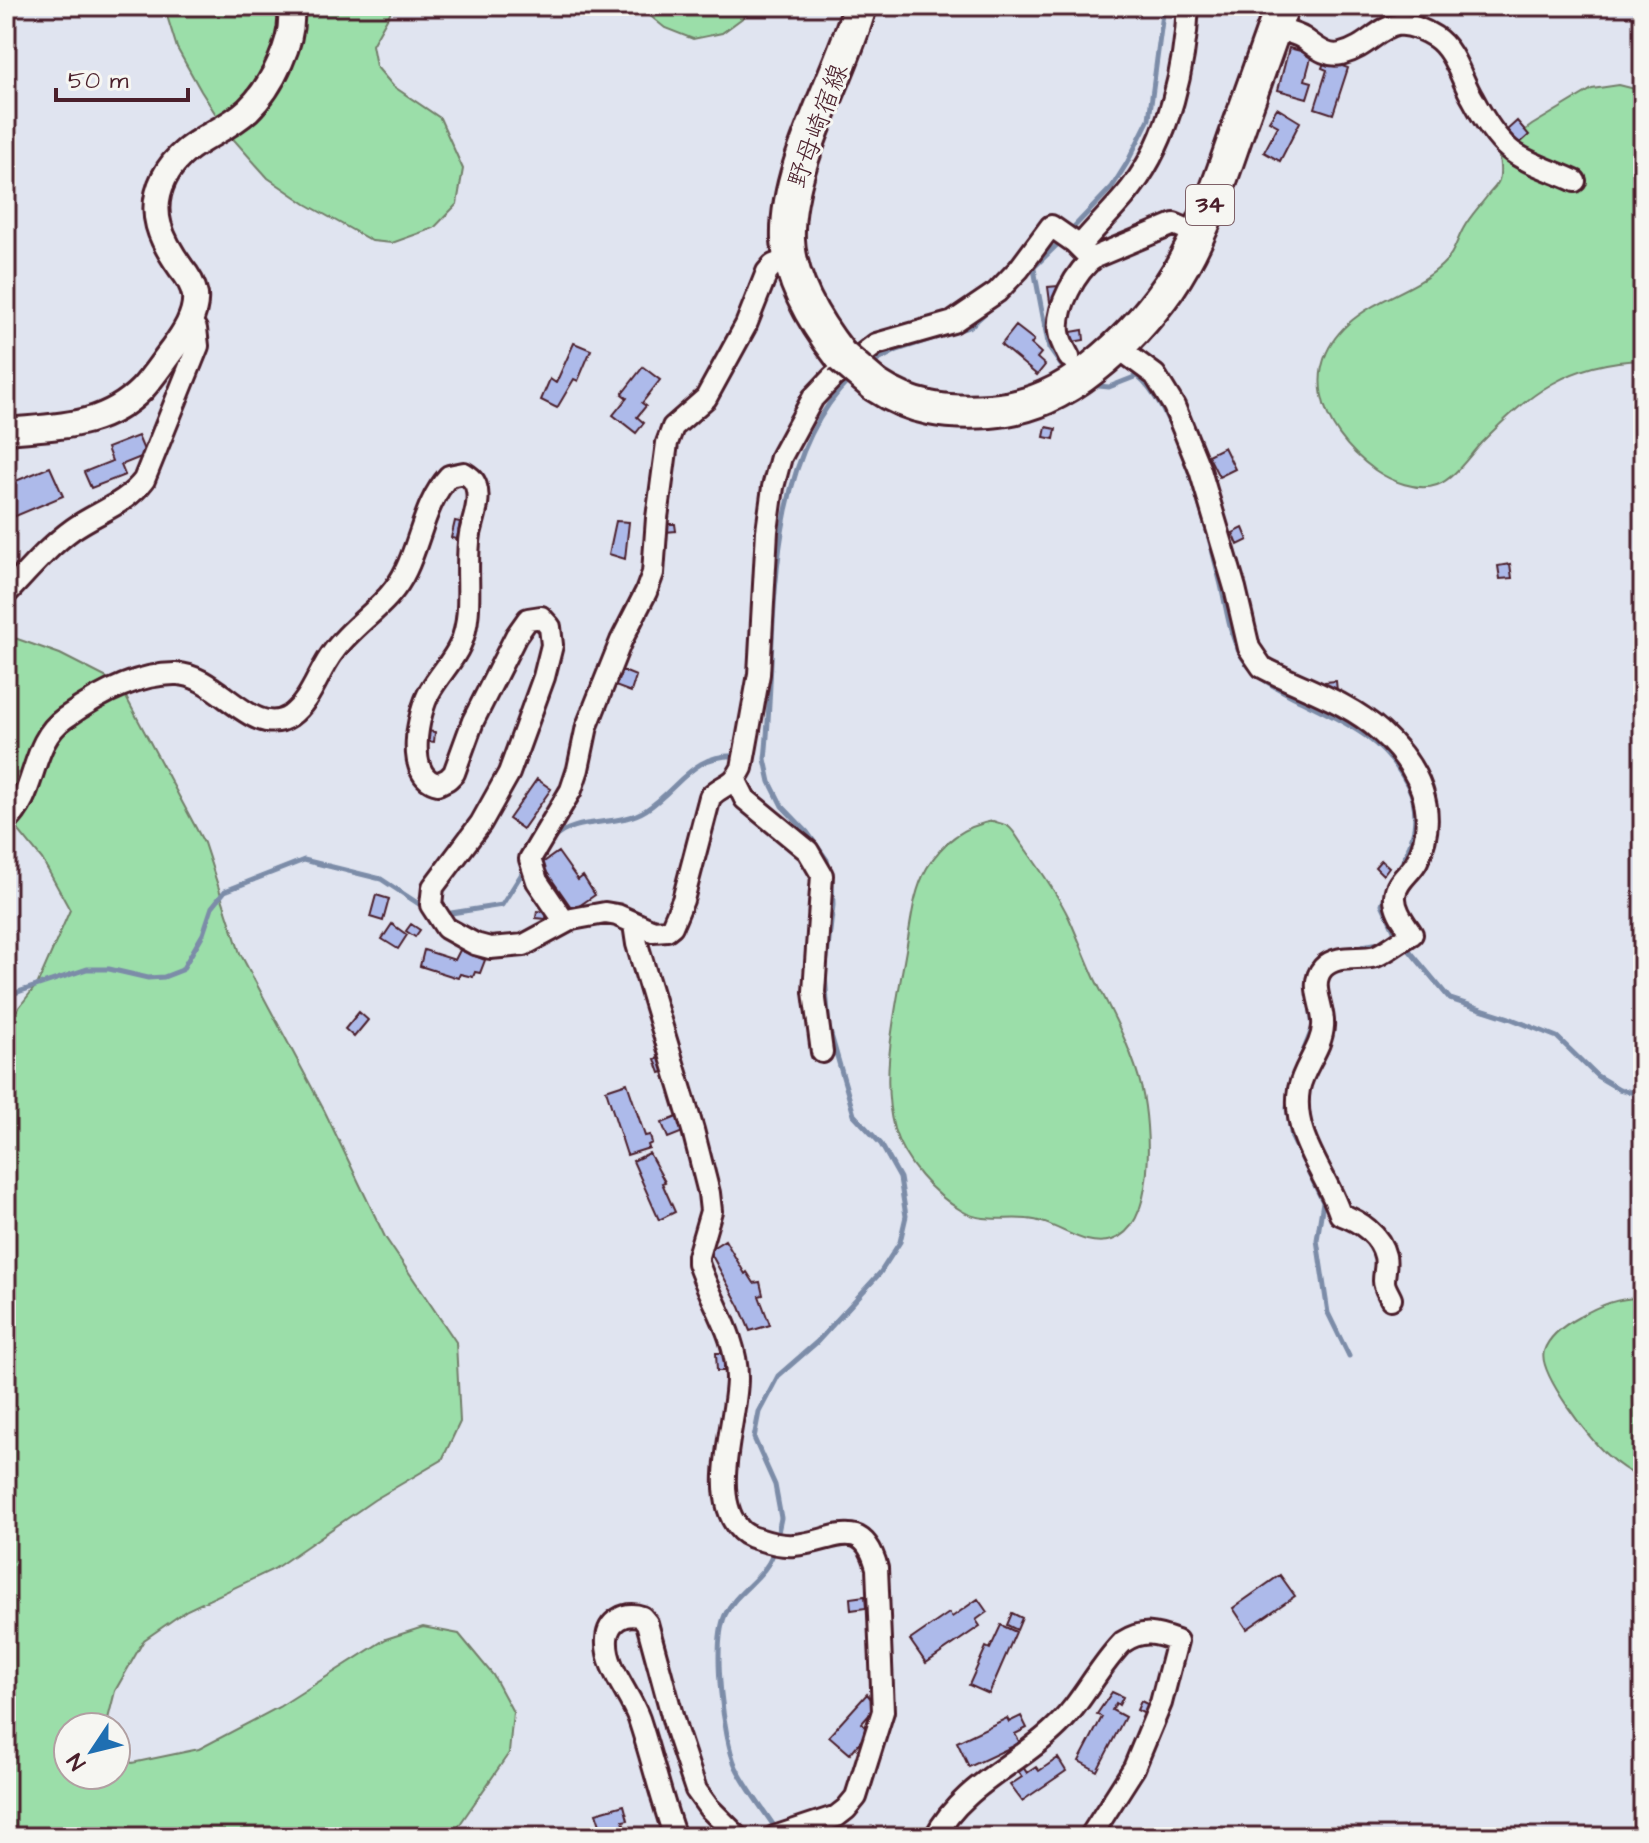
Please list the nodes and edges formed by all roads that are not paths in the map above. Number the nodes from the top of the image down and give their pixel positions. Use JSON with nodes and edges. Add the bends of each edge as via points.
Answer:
{"nodes":[{"id":1,"x":290,"y":6,"type":"edge"},
{"id":2,"x":860,"y":6,"type":"edge"},
{"id":3,"x":1188,"y":6,"type":"edge"},
{"id":4,"x":1278,"y":17,"type":"edge"},
{"id":5,"x":1575,"y":181,"type":"dead end"},
{"id":6,"x":1198,"y":234,"type":"junction"},
{"id":7,"x":1075,"y":245,"type":"junction"},
{"id":8,"x":791,"y":258,"type":"junction"},
{"id":9,"x":189,"y":320,"type":"junction"},
{"id":10,"x":1117,"y":347,"type":"junction"},
{"id":11,"x":1075,"y":372,"type":"junction"},
{"id":12,"x":6,"y":431,"type":"edge"},
{"id":13,"x":6,"y":594,"type":"edge"},
{"id":14,"x":739,"y":774,"type":"junction"},
{"id":15,"x":6,"y":822,"type":"edge"},
{"id":16,"x":565,"y":922,"type":"junction"},
{"id":17,"x":634,"y":924,"type":"junction"},
{"id":18,"x":822,"y":1052,"type":"dead end"},
{"id":19,"x":1391,"y":1299,"type":"dead end"},
{"id":20,"x":781,"y":1835,"type":"edge"},
{"id":21,"x":675,"y":1837,"type":"edge"},
{"id":22,"x":738,"y":1837,"type":"edge"},
{"id":23,"x":935,"y":1837,"type":"edge"},
{"id":24,"x":1090,"y":1837,"type":"edge"}],
"edges":[{"from":1,"to":9,"type":"street","via":[[285,53],[248,110],[200,139],[163,179],[155,218],[162,240],[195,293]]},
{"from":2,"to":8,"type":"main road","name":"野母崎宿線","number":"34","via":[[802,160],[792,197]]},
{"from":3,"to":7,"type":"street","via":[[1180,68],[1154,153],[1131,189]]},
{"from":4,"to":5,"type":"street","via":[[1313,47],[1330,54],[1354,48],[1386,26],[1400,24],[1438,38],[1498,139],[1512,152]]},
{"from":4,"to":6,"type":"main road","name":"野母崎宿線","number":"34"},
{"from":6,"to":7,"type":"street","via":[[1174,224]]},
{"from":6,"to":10,"type":"main road","name":"野母崎宿線","number":"34","via":[[1170,286]]},
{"from":7,"to":11,"type":"street","via":[[1086,264],[1059,321]]},
{"from":7,"to":14,"type":"street","via":[[1051,226],[1019,269],[970,312],[876,344],[813,398],[781,457],[773,487],[759,674]]},
{"from":8,"to":11,"type":"main road","name":"野母崎宿線","number":"34","bridge":true,"via":[[809,307],[841,356],[902,401],[946,413],[1003,410],[1036,402]]},
{"from":8,"to":16,"type":"street","via":[[767,272],[746,325],[706,398],[673,427],[667,443],[653,573],[587,726],[571,790],[531,865]]},
{"from":9,"to":12,"type":"street","via":[[143,388],[120,407],[87,423]]},
{"from":9,"to":13,"type":"street","via":[[198,346],[144,480],[135,492],[74,528]]},
{"from":10,"to":11,"type":"main road","name":"野母崎宿線","number":"34"},
{"from":10,"to":19,"type":"street","via":[[1155,375],[1174,406],[1200,470],[1255,658],[1272,672],[1360,715],[1399,750],[1422,786],[1424,844],[1395,896],[1412,934],[1374,956],[1324,967],[1317,981],[1323,1030],[1299,1089],[1303,1137],[1340,1214],[1360,1221],[1379,1243]]},
{"from":14,"to":17,"type":"street","via":[[710,797],[672,926],[661,932]]},
{"from":14,"to":18,"type":"street","via":[[745,799],[808,851],[822,875],[814,992]]},
{"from":15,"to":16,"type":"street","via":[[26,792],[52,729],[97,698],[134,682],[179,674],[206,684],[258,721],[272,723],[293,714],[335,649],[396,589],[434,499],[449,476],[464,473],[472,478],[477,498],[466,568],[467,617],[460,645],[424,706],[417,762],[425,778],[438,784],[454,773],[473,721],[528,619],[547,621],[552,645],[509,773],[481,823],[433,887],[431,905],[440,919],[475,944],[490,948],[524,945]]},
{"from":16,"to":17,"type":"street","via":[[605,913]]},
{"from":17,"to":20,"type":"street","via":[[709,1193],[711,1211],[698,1263],[735,1357],[726,1505],[740,1530],[774,1544],[797,1545],[835,1534],[856,1536],[873,1551],[877,1568],[883,1711],[856,1797],[837,1816]]},
{"from":21,"to":22,"type":"street","via":[[638,1716],[608,1654],[612,1625],[628,1614],[647,1623],[699,1796]]},
{"from":23,"to":24,"type":"street","via":[[974,1789],[1052,1732],[1123,1642],[1154,1632],[1177,1641],[1161,1703],[1134,1768]]}]}
